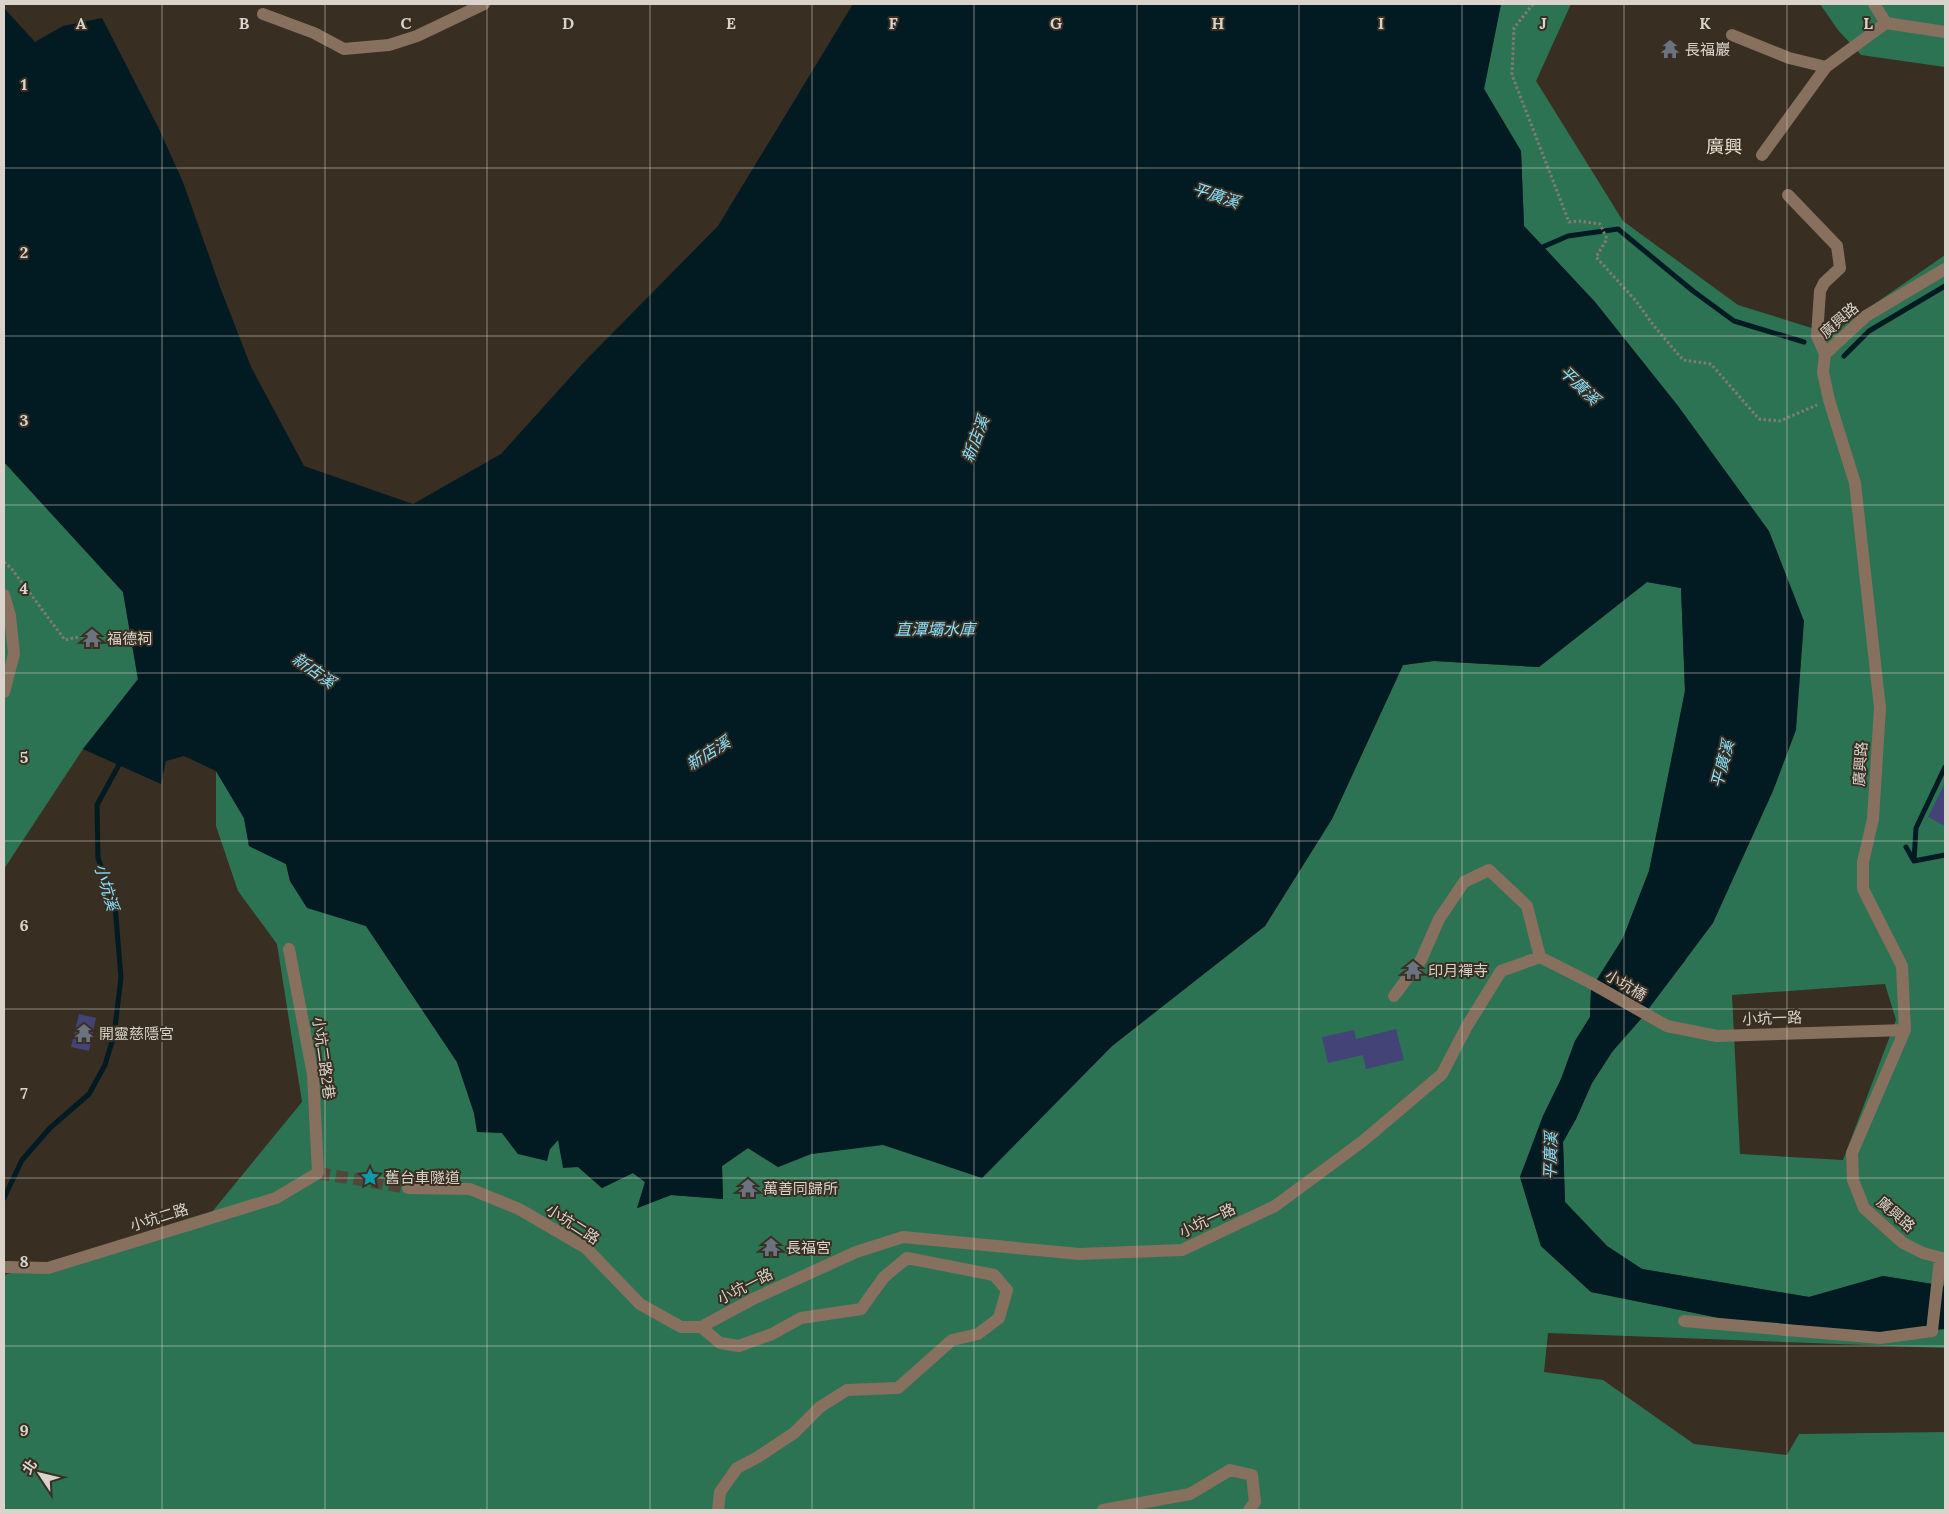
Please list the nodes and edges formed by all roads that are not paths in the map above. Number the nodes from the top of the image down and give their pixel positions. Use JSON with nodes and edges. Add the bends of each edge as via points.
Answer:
{"nodes":[{"id":1,"x":484,"y":4,"type":"edge"},
{"id":2,"x":1874,"y":4,"type":"edge"},
{"id":3,"x":263,"y":14,"type":"dead end"},
{"id":4,"x":1886,"y":23,"type":"junction"},
{"id":5,"x":1945,"y":32,"type":"edge"},
{"id":6,"x":1732,"y":35,"type":"dead end"},
{"id":7,"x":1826,"y":67,"type":"junction"},
{"id":8,"x":1762,"y":156,"type":"dead end"},
{"id":9,"x":1788,"y":195,"type":"dead end"},
{"id":10,"x":1945,"y":269,"type":"edge"},
{"id":11,"x":1825,"y":354,"type":"junction"},
{"id":12,"x":4,"y":595,"type":"edge"},
{"id":13,"x":4,"y":692,"type":"edge"},
{"id":14,"x":289,"y":949,"type":"dead end"},
{"id":15,"x":1540,"y":957,"type":"junction"},
{"id":16,"x":1394,"y":996,"type":"dead end"},
{"id":17,"x":1644,"y":1014,"type":"joint"},
{"id":18,"x":1905,"y":1030,"type":"junction"},
{"id":19,"x":318,"y":1173,"type":"joint"},
{"id":20,"x":408,"y":1188,"type":"tunnel mouth"},
{"id":21,"x":1941,"y":1263,"type":"edge"},
{"id":22,"x":4,"y":1267,"type":"edge"},
{"id":23,"x":1684,"y":1321,"type":"dead end"},
{"id":24,"x":701,"y":1327,"type":"junction"},
{"id":25,"x":718,"y":1510,"type":"edge"},
{"id":26,"x":1103,"y":1510,"type":"edge"},
{"id":27,"x":1249,"y":1510,"type":"edge"}],
"edges":[{"from":1,"to":3,"type":"street","via":[[417,36],[389,45],[344,49],[314,33]]},
{"from":2,"to":4,"type":"street"},
{"from":4,"to":5,"type":"street"},
{"from":4,"to":7,"type":"street"},
{"from":6,"to":7,"type":"street","via":[[1789,58]]},
{"from":7,"to":8,"type":"street"},
{"from":9,"to":11,"type":"street","via":[[1837,246],[1840,268],[1820,291],[1817,336]]},
{"from":10,"to":11,"type":"street","name":"廣興路","via":[[1866,316]]},
{"from":11,"to":18,"type":"street","name":"廣興路","via":[[1823,372],[1829,400],[1855,482],[1880,708],[1873,820],[1863,862],[1862,889],[1902,966]]},
{"from":12,"to":13,"type":"street","via":[[14,654]]},
{"from":14,"to":19,"type":"street","name":"小坑二路2巷","via":[[313,1076]]},
{"from":15,"to":16,"type":"street","via":[[1527,906],[1489,870],[1464,882],[1439,919],[1421,960]]},
{"from":15,"to":17,"type":"street","name":"小坑橋","via":[[1591,982]]},
{"from":15,"to":24,"type":"street","name":"小坑一路","via":[[1501,971],[1442,1074],[1363,1141],[1275,1206],[1182,1250],[1080,1254],[903,1237],[856,1252],[753,1299]]},
{"from":17,"to":18,"type":"street","name":"小坑一路","via":[[1667,1026],[1717,1036]]},
{"from":18,"to":21,"type":"street","name":"廣興路","via":[[1852,1153],[1852,1180],[1864,1208],[1903,1243]]},
{"from":19,"to":22,"type":"street","name":"小坑二路","via":[[276,1198],[48,1268]]},
{"from":20,"to":24,"type":"street","name":"小坑二路","via":[[470,1189],[519,1209],[586,1248],[640,1304],[681,1327]]},
{"from":21,"to":23,"type":"street","via":[[1932,1331],[1880,1338]]},
{"from":24,"to":25,"type":"street","via":[[720,1343],[739,1346],[802,1318],[862,1309],[884,1277],[907,1258],[994,1275],[1007,1290],[999,1318],[978,1334],[952,1340],[898,1388],[847,1390],[820,1407],[794,1433],[737,1468],[720,1492]]},
{"from":26,"to":27,"type":"street","via":[[1190,1494],[1230,1470],[1252,1475],[1254,1502]]}]}
